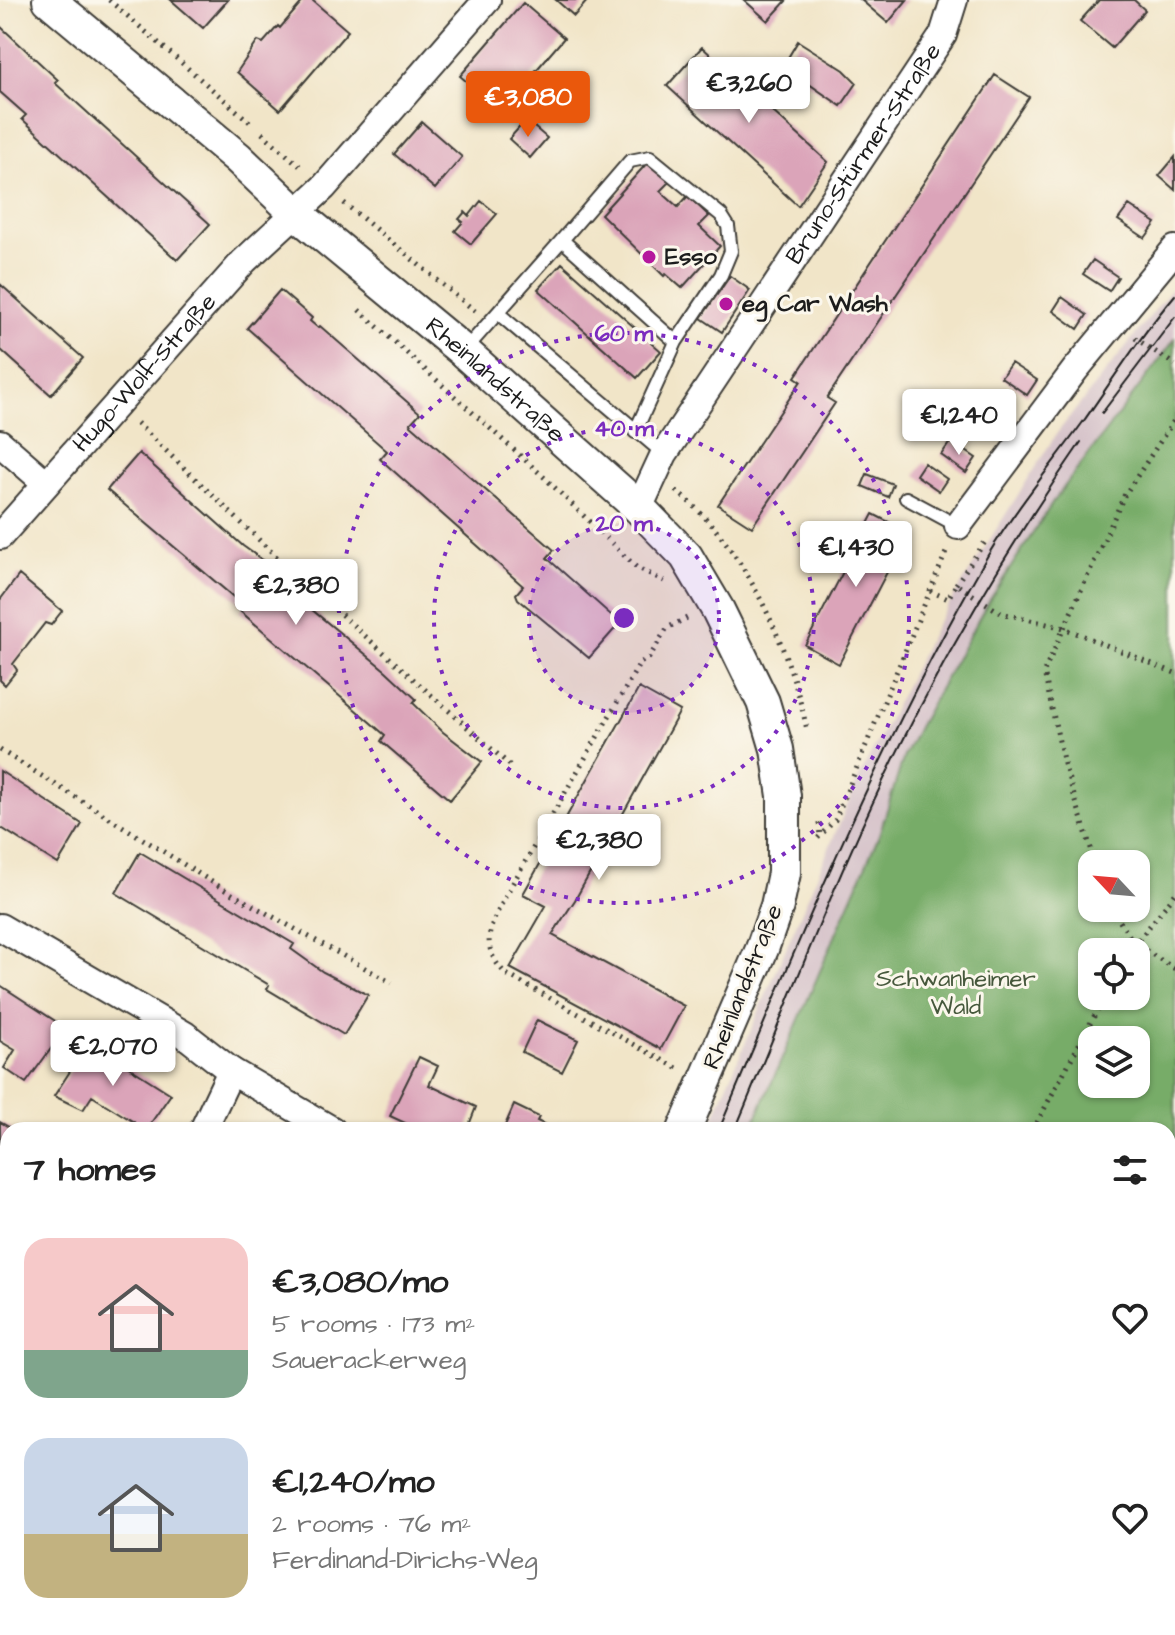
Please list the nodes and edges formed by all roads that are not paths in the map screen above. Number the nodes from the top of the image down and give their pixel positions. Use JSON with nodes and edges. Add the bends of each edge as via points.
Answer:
{"nodes":[{"id":1,"x":49,"y":0,"type":"edge"},
{"id":2,"x":487,"y":0,"type":"edge"},
{"id":3,"x":954,"y":0,"type":"edge"},
{"id":4,"x":296,"y":213,"type":"junction"},
{"id":5,"x":562,"y":240,"type":"junction"},
{"id":6,"x":1175,"y":249,"type":"edge"},
{"id":7,"x":494,"y":318,"type":"junction"},
{"id":8,"x":676,"y":342,"type":"junction"},
{"id":9,"x":463,"y":351,"type":"junction"},
{"id":10,"x":635,"y":432,"type":"junction"},
{"id":11,"x":0,"y":443,"type":"edge"},
{"id":12,"x":664,"y":454,"type":"junction"},
{"id":13,"x":46,"y":483,"type":"junction"},
{"id":14,"x":906,"y":498,"type":"dead end"},
{"id":15,"x":639,"y":508,"type":"junction"},
{"id":16,"x":958,"y":526,"type":"joint"},
{"id":17,"x":0,"y":536,"type":"edge"},
{"id":18,"x":0,"y":927,"type":"edge"},
{"id":19,"x":231,"y":1071,"type":"junction"},
{"id":20,"x":207,"y":1122,"type":"edge"},
{"id":21,"x":318,"y":1122,"type":"edge"},
{"id":22,"x":687,"y":1122,"type":"edge"}],
"edges":[{"from":1,"to":4,"type":"street","name":"Rheinlandstraße"},
{"from":2,"to":4,"type":"street","name":"Hugo-Wolf-Straße"},
{"from":3,"to":12,"type":"street","name":"Bruno-Stürmer-Straße","via":[[943,35]]},
{"from":4,"to":9,"type":"street","name":"Rheinlandstraße"},
{"from":4,"to":13,"type":"street","name":"Hugo-Wolf-Straße","via":[[244,261]]},
{"from":5,"to":7,"type":"lane"},
{"from":5,"to":8,"type":"lane"},
{"from":5,"to":8,"type":"lane","via":[[630,161],[650,157],[721,215],[731,251]]},
{"from":6,"to":16,"type":"street","via":[[1075,370]]},
{"from":7,"to":9,"type":"lane"},
{"from":7,"to":10,"type":"lane"},
{"from":8,"to":10,"type":"lane"},
{"from":9,"to":15,"type":"street","name":"Rheinlandstraße"},
{"from":10,"to":12,"type":"lane"},
{"from":11,"to":13,"type":"street"},
{"from":12,"to":15,"type":"street","name":"Bruno-Stürmer-Straße"},
{"from":13,"to":17,"type":"street","name":"Hugo-Wolf-Straße"},
{"from":14,"to":16,"type":"lane"},
{"from":15,"to":22,"type":"street","name":"Rheinlandstraße","via":[[686,556],[745,662],[774,737],[784,796],[777,906]]},
{"from":18,"to":19,"type":"street","via":[[185,1035]]},
{"from":19,"to":20,"type":"street"},
{"from":19,"to":21,"type":"street"}]}
